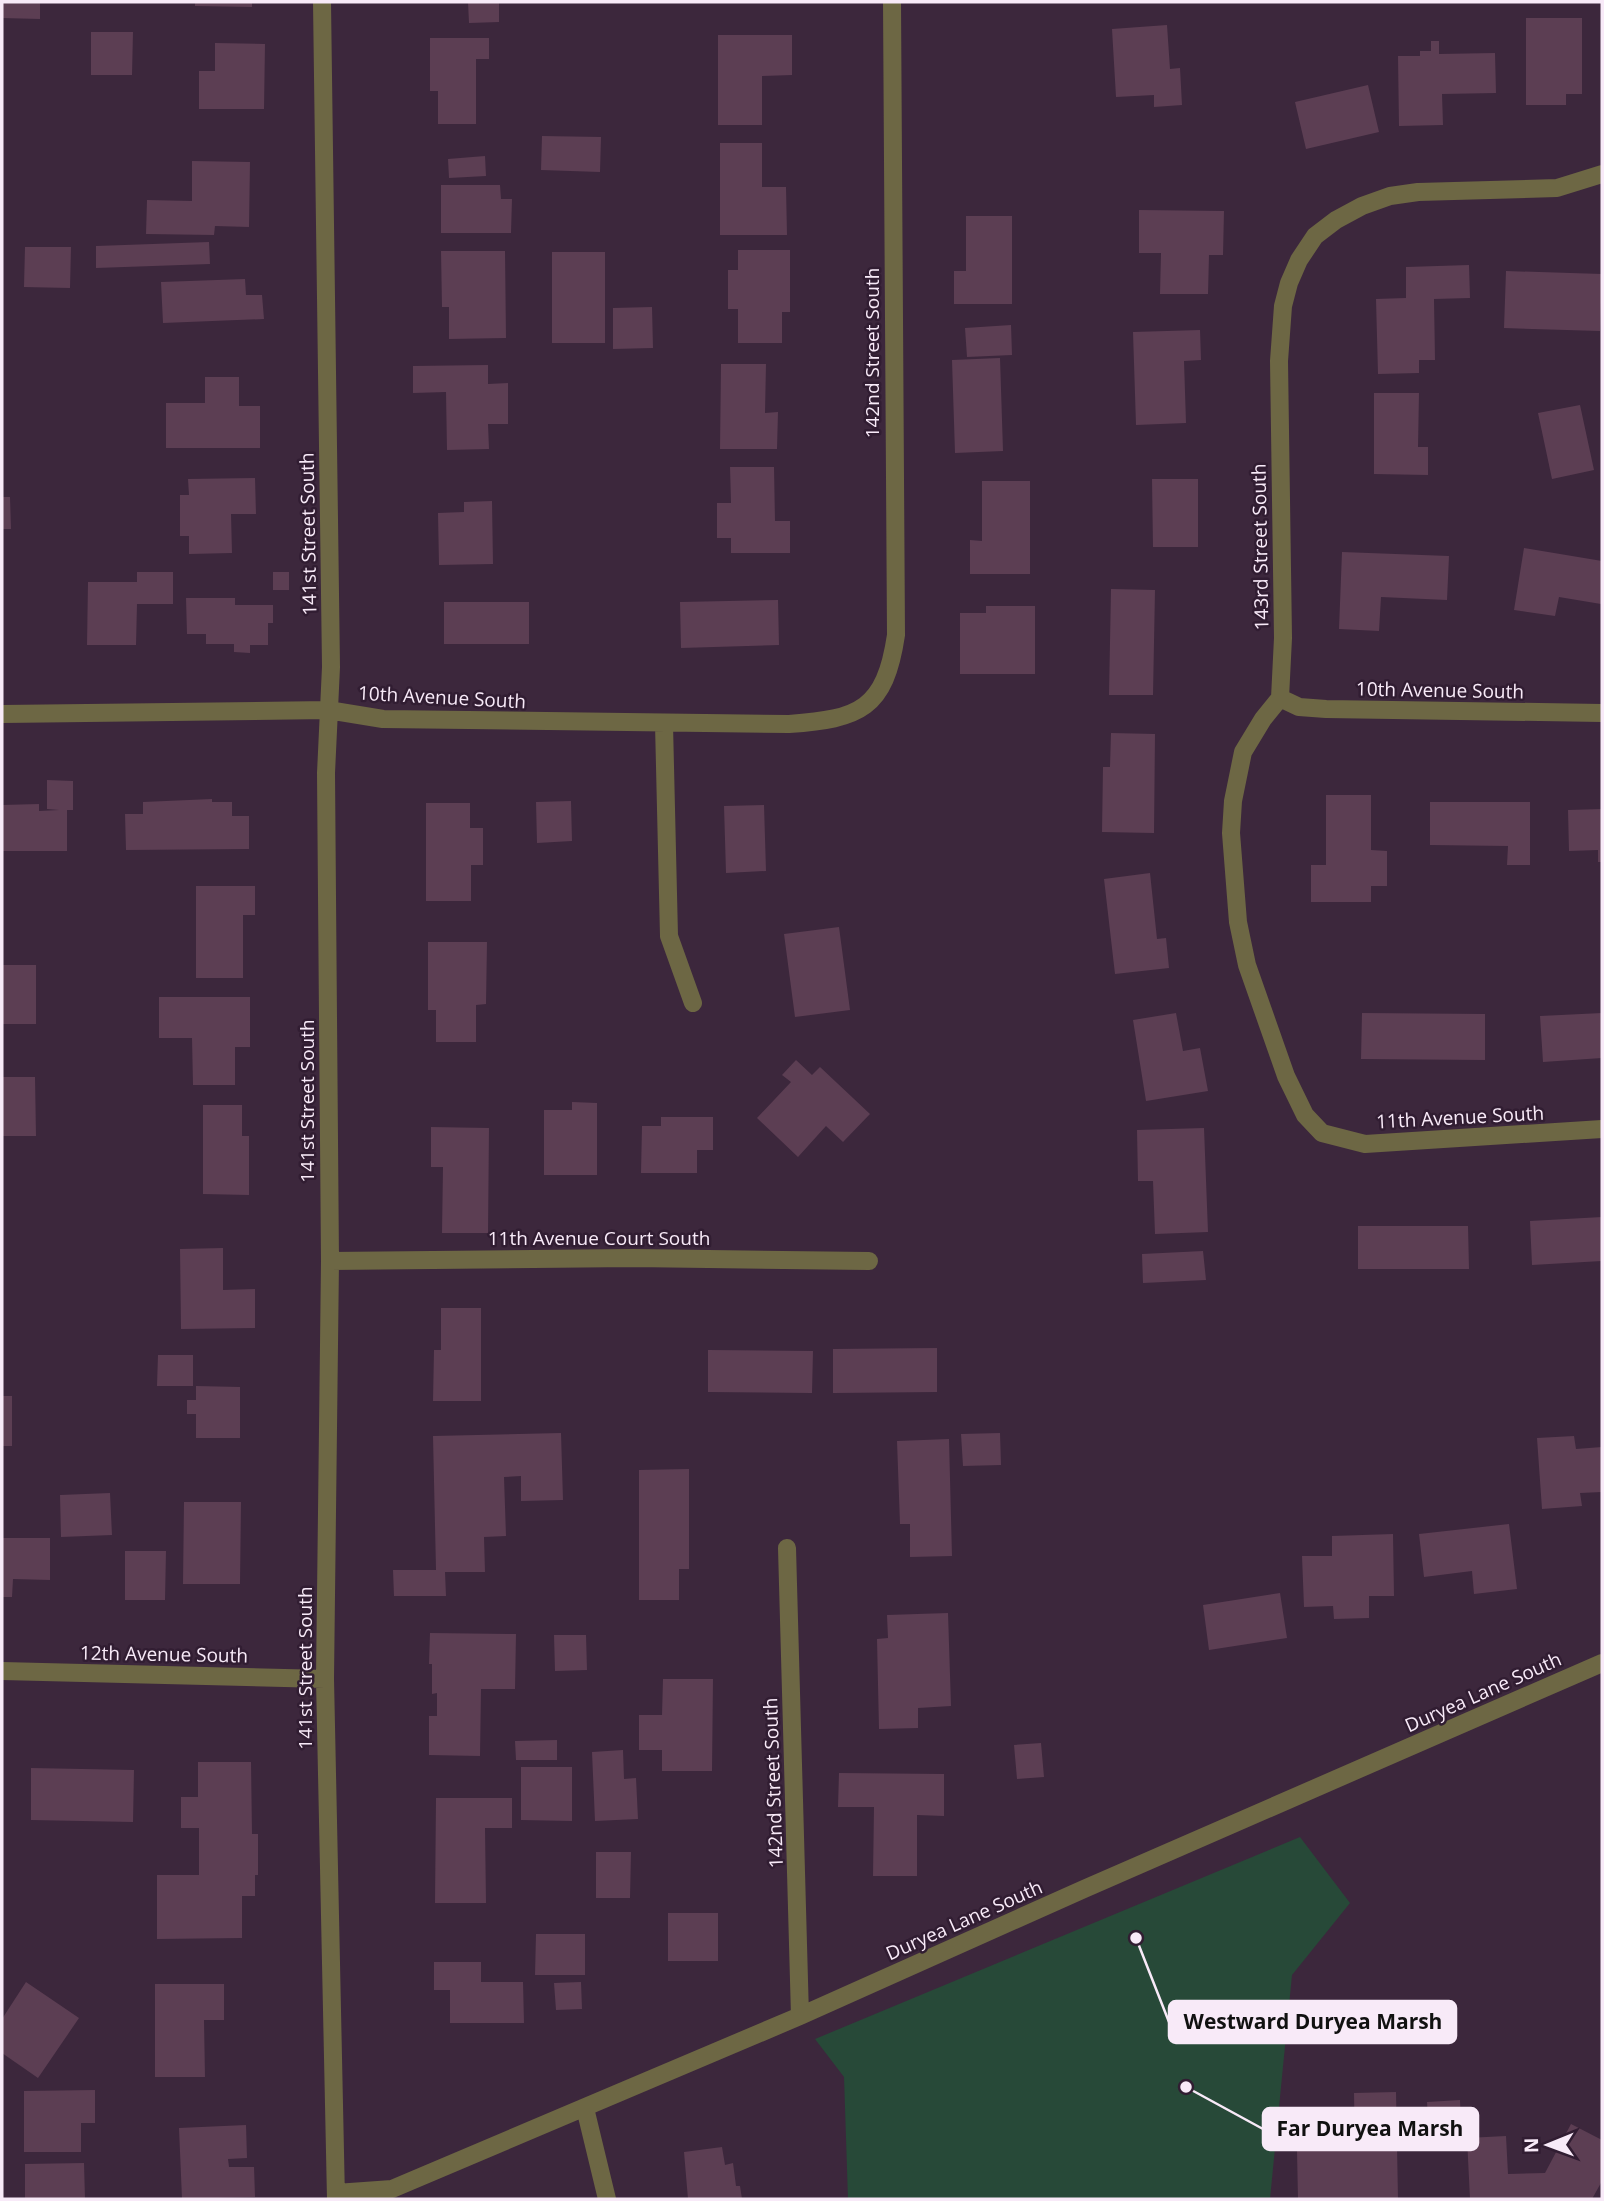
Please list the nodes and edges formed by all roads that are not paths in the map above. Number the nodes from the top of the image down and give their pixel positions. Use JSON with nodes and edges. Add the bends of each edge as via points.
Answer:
{"nodes":[{"id":1,"x":322,"y":2,"type":"edge"},
{"id":2,"x":892,"y":2,"type":"edge"},
{"id":3,"x":1602,"y":174,"type":"edge"},
{"id":4,"x":873,"y":698,"type":"joint"},
{"id":5,"x":1280,"y":698,"type":"junction"},
{"id":6,"x":328,"y":710,"type":"junction"},
{"id":7,"x":1602,"y":713,"type":"edge"},
{"id":8,"x":2,"y":714,"type":"edge"},
{"id":9,"x":664,"y":724,"type":"junction"},
{"id":10,"x":693,"y":1003,"type":"dead end"},
{"id":11,"x":1602,"y":1129,"type":"edge"},
{"id":12,"x":330,"y":1261,"type":"junction"},
{"id":13,"x":869,"y":1261,"type":"dead end"},
{"id":14,"x":787,"y":1548,"type":"dead end"},
{"id":15,"x":1602,"y":1663,"type":"edge"},
{"id":16,"x":2,"y":1671,"type":"edge"},
{"id":17,"x":325,"y":1679,"type":"junction"},
{"id":18,"x":800,"y":2016,"type":"junction"},
{"id":19,"x":585,"y":2108,"type":"junction"},
{"id":20,"x":336,"y":2196,"type":"edge"},
{"id":21,"x":607,"y":2199,"type":"edge"}],
"edges":[{"from":1,"to":6,"type":"street","name":"141st Street South"},
{"from":2,"to":4,"type":"street","name":"142nd Street South","via":[[896,635],[892,661]]},
{"from":3,"to":5,"type":"street","name":"143rd Street South","via":[[1557,188],[1390,196],[1336,219],[1315,236],[1299,260],[1283,306],[1279,361]]},
{"from":4,"to":9,"type":"street","name":"10th Avenue South","via":[[854,713],[822,722]]},
{"from":5,"to":7,"type":"street","name":"10th Avenue South","via":[[1299,707],[1326,709]]},
{"from":5,"to":11,"type":"street","name":"11th Avenue South","via":[[1243,752],[1230,833],[1247,965],[1286,1076],[1305,1115],[1322,1133],[1365,1144]]},
{"from":6,"to":8,"type":"street","name":"10th Avenue South"},
{"from":6,"to":9,"type":"street","name":"10th Avenue South","via":[[383,719]]},
{"from":6,"to":12,"type":"street","name":"141st Street South"},
{"from":9,"to":10,"type":"street","via":[[670,936]]},
{"from":12,"to":13,"type":"street","name":"11th Avenue Court South"},
{"from":12,"to":17,"type":"street","name":"141st Street South"},
{"from":14,"to":18,"type":"street","name":"142nd Street South"},
{"from":15,"to":18,"type":"street","name":"Duryea Lane South"},
{"from":16,"to":17,"type":"street","name":"12th Avenue South"},
{"from":17,"to":20,"type":"street","name":"141st Street South"},
{"from":18,"to":19,"type":"street","name":"Duryea Lane South"},
{"from":19,"to":20,"type":"street","name":"Duryea Lane South","via":[[392,2189]]},
{"from":19,"to":21,"type":"street"}]}
